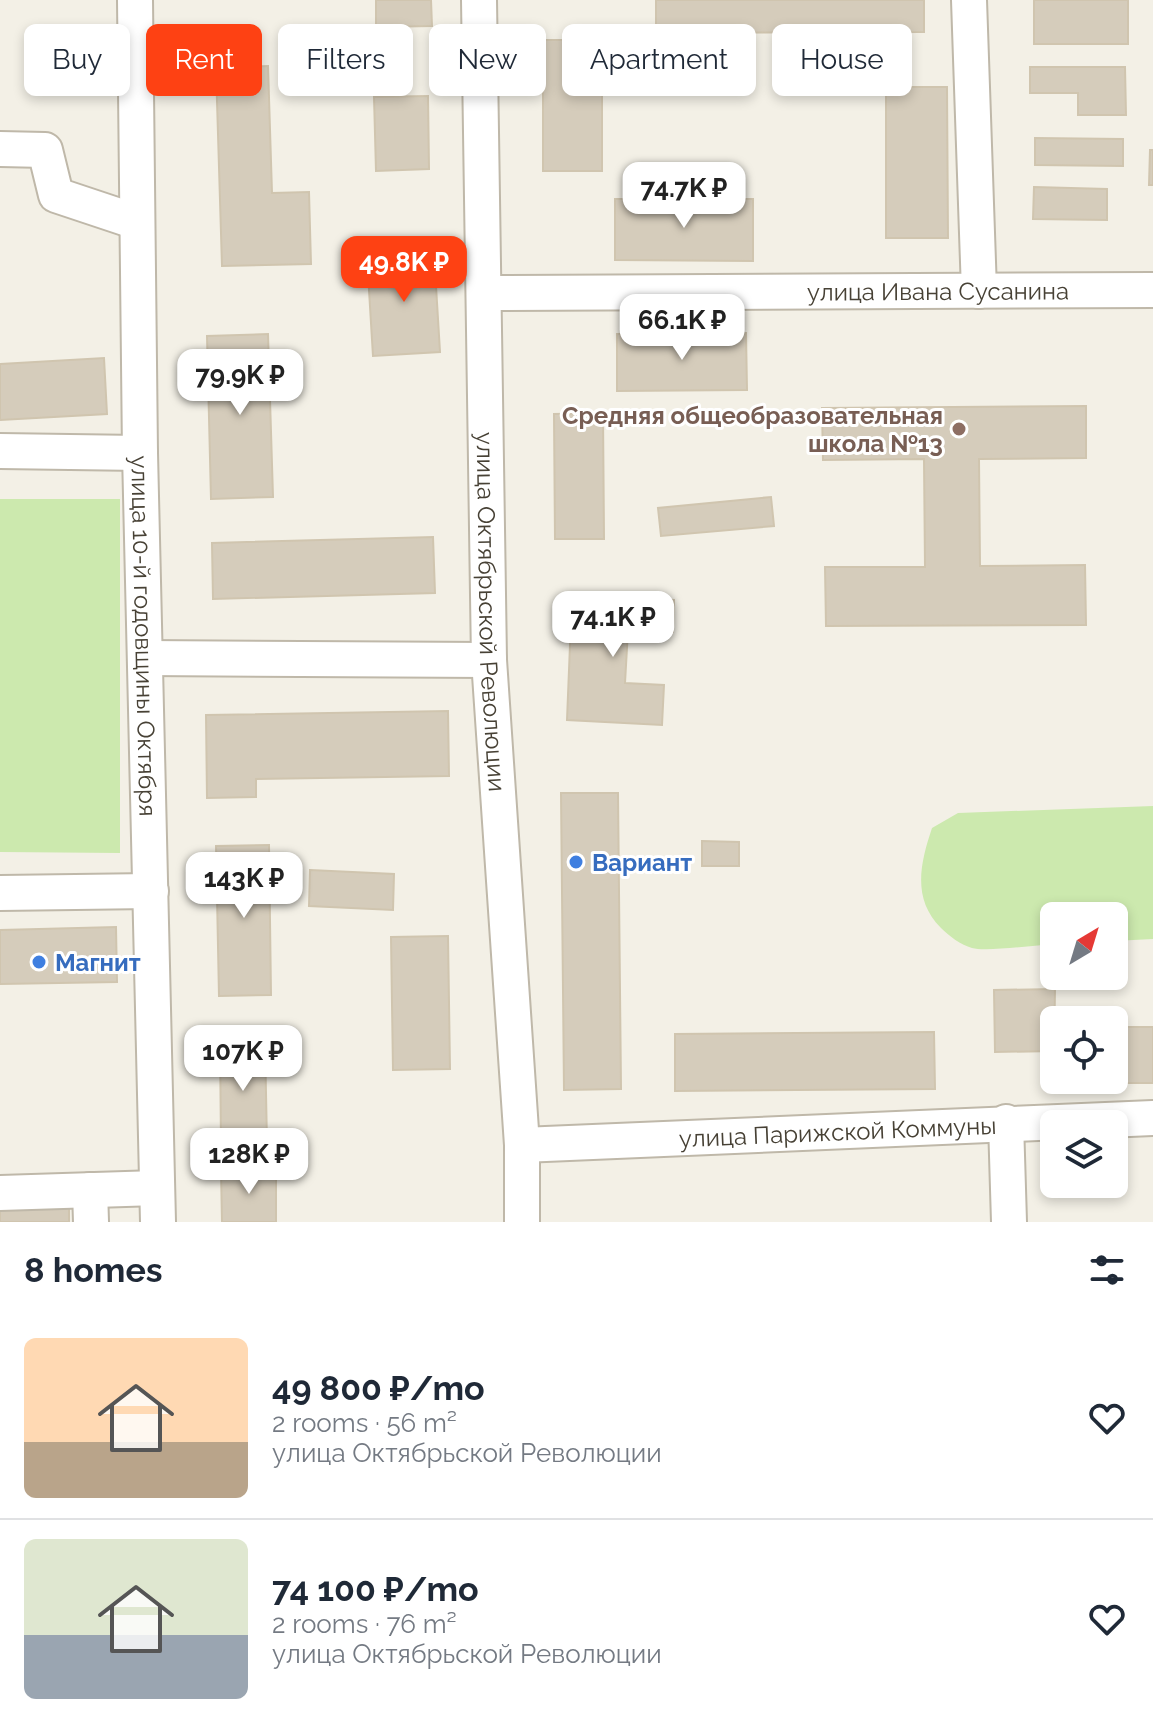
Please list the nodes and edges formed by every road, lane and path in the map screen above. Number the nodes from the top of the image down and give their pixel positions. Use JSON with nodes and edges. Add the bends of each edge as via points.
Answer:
{"nodes":[{"id":1,"x":135,"y":0,"type":"edge"},
{"id":2,"x":479,"y":0,"type":"edge"},
{"id":3,"x":969,"y":0,"type":"edge"},
{"id":4,"x":0,"y":149,"type":"edge"},
{"id":5,"x":137,"y":222,"type":"junction"},
{"id":6,"x":1153,"y":290,"type":"edge"},
{"id":7,"x":979,"y":291,"type":"junction"},
{"id":8,"x":484,"y":293,"type":"junction"},
{"id":9,"x":0,"y":451,"type":"edge"},
{"id":10,"x":140,"y":453,"type":"junction"},
{"id":11,"x":145,"y":658,"type":"junction"},
{"id":12,"x":489,"y":660,"type":"junction"},
{"id":13,"x":151,"y":891,"type":"junction"},
{"id":14,"x":0,"y":893,"type":"edge"},
{"id":15,"x":1153,"y":1118,"type":"edge"},
{"id":16,"x":1006,"y":1122,"type":"junction"},
{"id":17,"x":522,"y":1145,"type":"junction"},
{"id":18,"x":157,"y":1188,"type":"junction"},
{"id":19,"x":0,"y":1193,"type":"edge"},
{"id":20,"x":90,"y":1206,"type":"edge"},
{"id":21,"x":158,"y":1222,"type":"edge"},
{"id":22,"x":522,"y":1222,"type":"edge"},
{"id":23,"x":1009,"y":1222,"type":"edge"}],
"edges":[{"from":1,"to":5,"type":"street","name":"улица 10-й годовщины Октября"},
{"from":2,"to":8,"type":"street","name":"улица Октябрьской Революции"},
{"from":3,"to":7,"type":"street"},
{"from":4,"to":5,"type":"street","via":[[45,150],[56,195]]},
{"from":5,"to":10,"type":"street","name":"улица 10-й годовщины Октября"},
{"from":6,"to":7,"type":"street","name":"улица Ивана Сусанина"},
{"from":7,"to":8,"type":"street","name":"улица Ивана Сусанина"},
{"from":8,"to":12,"type":"street","name":"улица Октябрьской Революции"},
{"from":9,"to":10,"type":"street"},
{"from":10,"to":11,"type":"street","name":"улица 10-й годовщины Октября"},
{"from":11,"to":12,"type":"street"},
{"from":11,"to":13,"type":"street","name":"улица 10-й годовщины Октября"},
{"from":12,"to":17,"type":"street","name":"улица Октябрьской Революции"},
{"from":13,"to":14,"type":"street"},
{"from":13,"to":18,"type":"street","name":"улица 10-й годовщины Октября"},
{"from":15,"to":16,"type":"street","name":"улица Парижской Коммуны"},
{"from":16,"to":17,"type":"street","name":"улица Парижской Коммуны"},
{"from":16,"to":23,"type":"street"},
{"from":17,"to":22,"type":"street","name":"улица Октябрьской Революции"},
{"from":18,"to":20,"type":"street"},
{"from":18,"to":21,"type":"street","name":"улица 10-й годовщины Октября"},
{"from":19,"to":20,"type":"street"}]}
